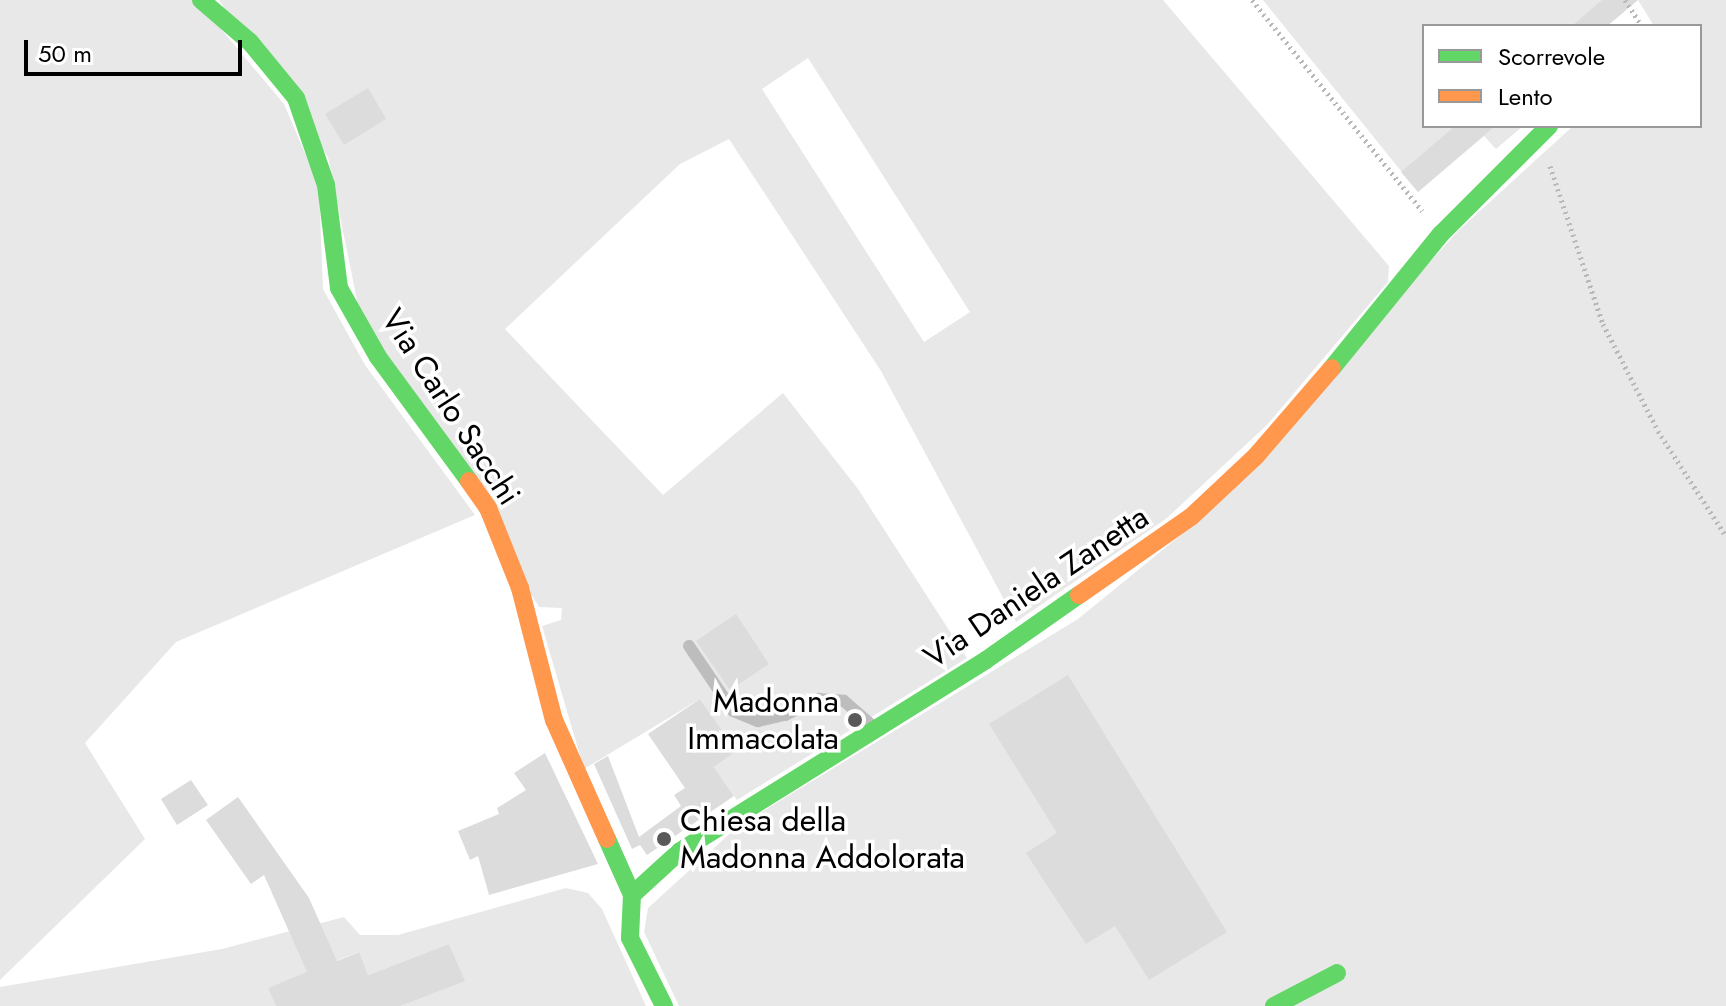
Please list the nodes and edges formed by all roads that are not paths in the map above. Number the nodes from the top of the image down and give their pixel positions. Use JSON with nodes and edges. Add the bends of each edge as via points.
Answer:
{"nodes":[{"id":1,"x":201,"y":0,"type":"edge"},
{"id":2,"x":1544,"y":130,"type":"edge"},
{"id":3,"x":689,"y":646,"type":"dead end"},
{"id":4,"x":876,"y":729,"type":"junction"},
{"id":5,"x":632,"y":895,"type":"junction"},
{"id":6,"x":1337,"y":973,"type":"dead end"},
{"id":7,"x":664,"y":1006,"type":"edge"},
{"id":8,"x":1274,"y":1006,"type":"edge"}],
"edges":[{"from":1,"to":5,"type":"street","name":"Via Carlo Sacchi","via":[[250,42],[296,98],[326,185],[339,288],[378,357],[488,508],[520,588],[554,720]]},
{"from":2,"to":4,"type":"street","name":"Via Daniela Zanetta","via":[[1441,234],[1396,295],[1256,456],[1191,517],[1099,584]]},
{"from":3,"to":4,"type":"lane","via":[[733,711],[758,721],[818,699],[844,701]]},
{"from":4,"to":5,"type":"street","name":"Via Daniela Zanetta","via":[[679,852]]},
{"from":5,"to":7,"type":"street","name":"Via Carlo Sacchi","via":[[630,938]]},
{"from":6,"to":8,"type":"street"}]}
